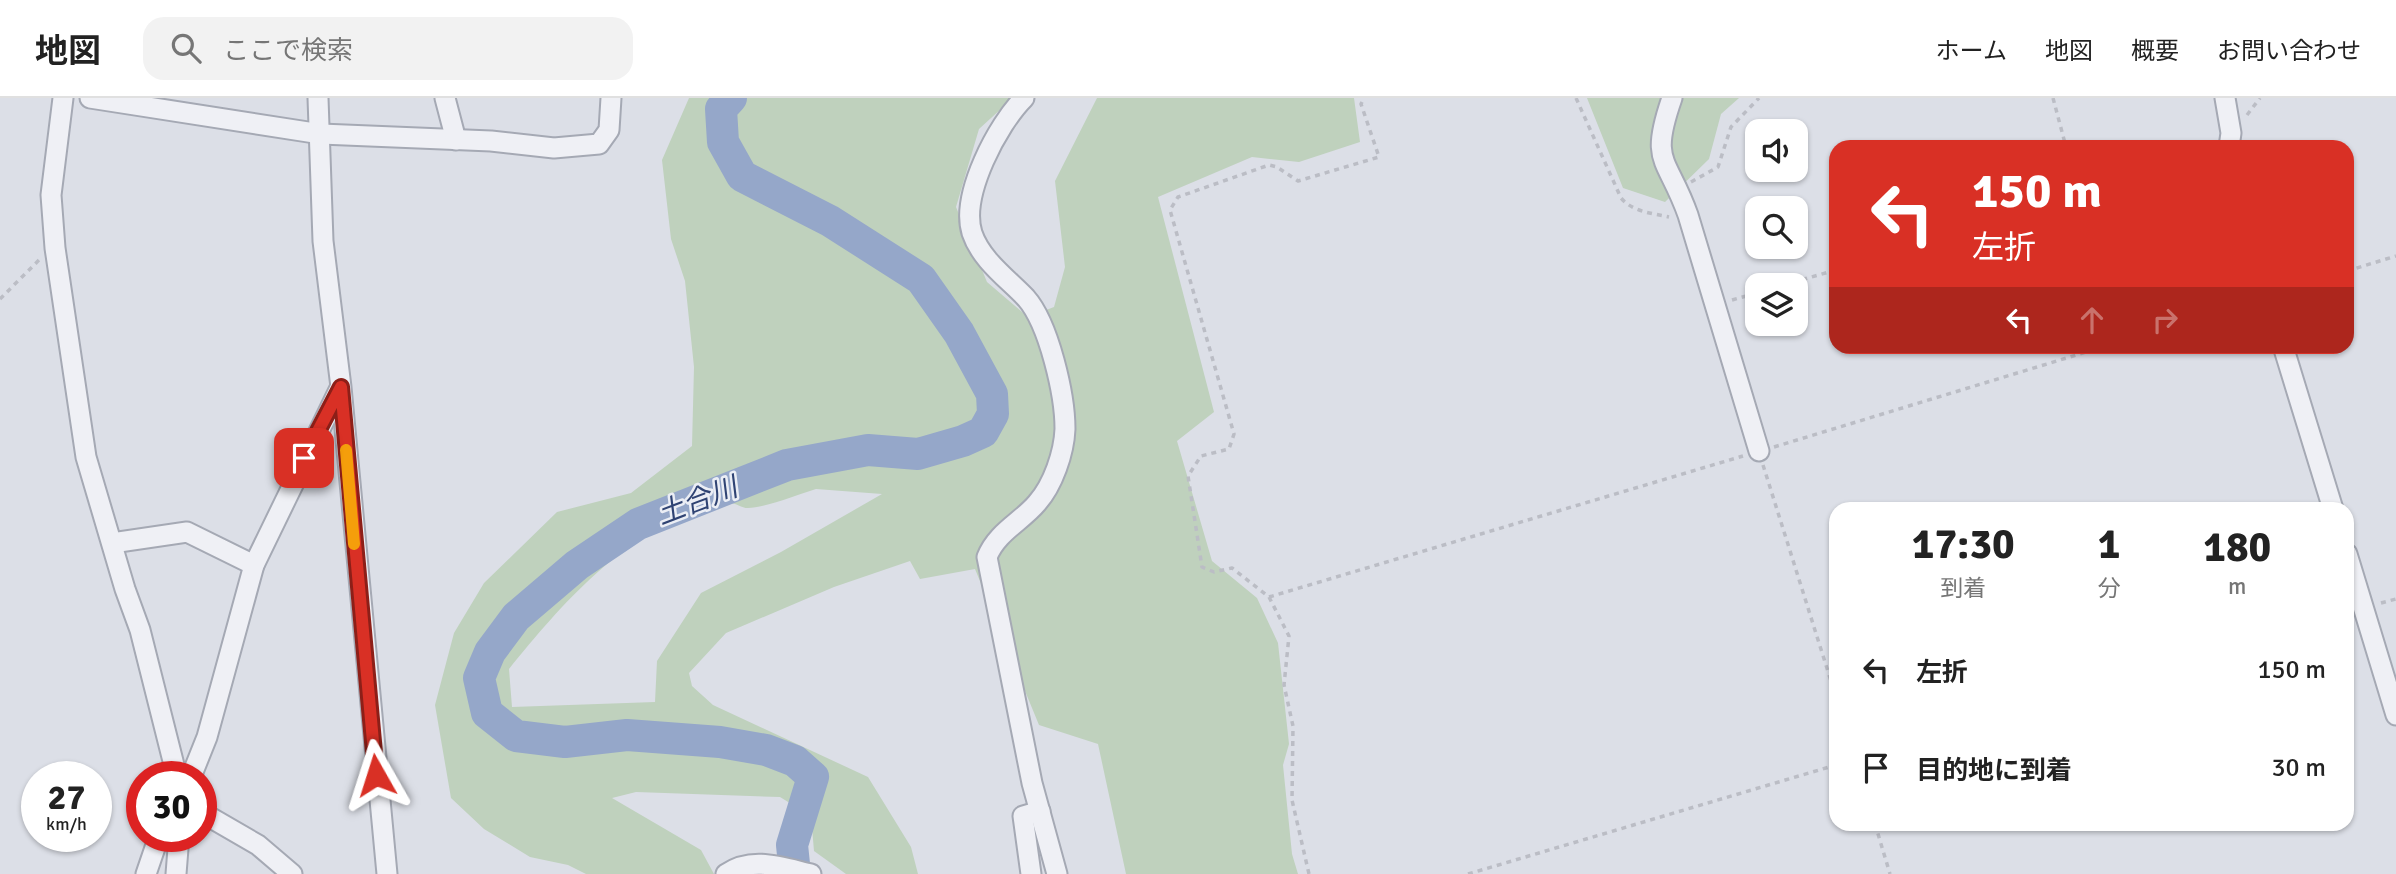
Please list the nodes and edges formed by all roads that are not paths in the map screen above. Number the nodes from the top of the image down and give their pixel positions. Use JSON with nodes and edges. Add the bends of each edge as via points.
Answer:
{"nodes":[{"id":1,"x":63,"y":98,"type":"edge"},
{"id":2,"x":90,"y":98,"type":"edge"},
{"id":3,"x":318,"y":98,"type":"edge"},
{"id":4,"x":445,"y":98,"type":"edge"},
{"id":5,"x":611,"y":98,"type":"edge"},
{"id":6,"x":1024,"y":98,"type":"edge"},
{"id":7,"x":1672,"y":98,"type":"edge"},
{"id":8,"x":2225,"y":98,"type":"edge"},
{"id":9,"x":321,"y":134,"type":"junction"},
{"id":10,"x":456,"y":140,"type":"junction"},
{"id":11,"x":2230,"y":140,"type":"edge"},
{"id":12,"x":2285,"y":354,"type":"edge"},
{"id":13,"x":341,"y":387,"type":"junction"},
{"id":14,"x":1759,"y":451,"type":"road end"},
{"id":15,"x":2331,"y":502,"type":"edge"},
{"id":16,"x":112,"y":543,"type":"junction"},
{"id":17,"x":254,"y":565,"type":"junction"},
{"id":18,"x":2354,"y":577,"type":"edge"},
{"id":19,"x":2396,"y":715,"type":"edge"},
{"id":20,"x":173,"y":761,"type":"edge"},
{"id":21,"x":197,"y":761,"type":"edge"},
{"id":22,"x":1040,"y":811,"type":"junction"},
{"id":23,"x":217,"y":821,"type":"edge"},
{"id":24,"x":154,"y":852,"type":"edge"},
{"id":25,"x":178,"y":852,"type":"edge"},
{"id":26,"x":146,"y":874,"type":"edge"},
{"id":27,"x":176,"y":874,"type":"edge"},
{"id":28,"x":292,"y":874,"type":"edge"},
{"id":29,"x":387,"y":874,"type":"edge"},
{"id":30,"x":726,"y":874,"type":"edge"},
{"id":31,"x":811,"y":874,"type":"edge"},
{"id":32,"x":1031,"y":874,"type":"edge"},
{"id":33,"x":1058,"y":874,"type":"edge"}],
"edges":[{"from":1,"to":16,"type":"street","via":[[51,195],[55,248],[86,457]]},
{"from":2,"to":9,"type":"street"},
{"from":3,"to":9,"type":"street"},
{"from":4,"to":10,"type":"street"},
{"from":5,"to":10,"type":"street","via":[[609,130],[592,146],[554,148]]},
{"from":6,"to":22,"type":"street","via":[[1008,114],[984,160],[971,200],[972,232],[994,268],[1028,301],[1045,331],[1065,430],[1058,465],[1038,502],[993,543],[987,557]]},
{"from":7,"to":14,"type":"street","via":[[1660,133],[1660,156],[1688,215]]},
{"from":8,"to":11,"type":"street"},
{"from":9,"to":10,"type":"street"},
{"from":9,"to":13,"type":"street","via":[[323,241]]},
{"from":12,"to":15,"type":"street"},
{"from":13,"to":17,"type":"street"},
{"from":13,"to":29,"type":"street"},
{"from":16,"to":17,"type":"street","via":[[187,531]]},
{"from":16,"to":20,"type":"street","via":[[140,630]]},
{"from":17,"to":21,"type":"street"},
{"from":18,"to":19,"type":"street"},
{"from":22,"to":32,"type":"street","via":[[1023,816]]},
{"from":22,"to":33,"type":"street"},
{"from":23,"to":28,"type":"street","via":[[258,845]]},
{"from":24,"to":26,"type":"street"},
{"from":25,"to":27,"type":"street"},
{"from":30,"to":31,"type":"street","via":[[741,863]]}]}
